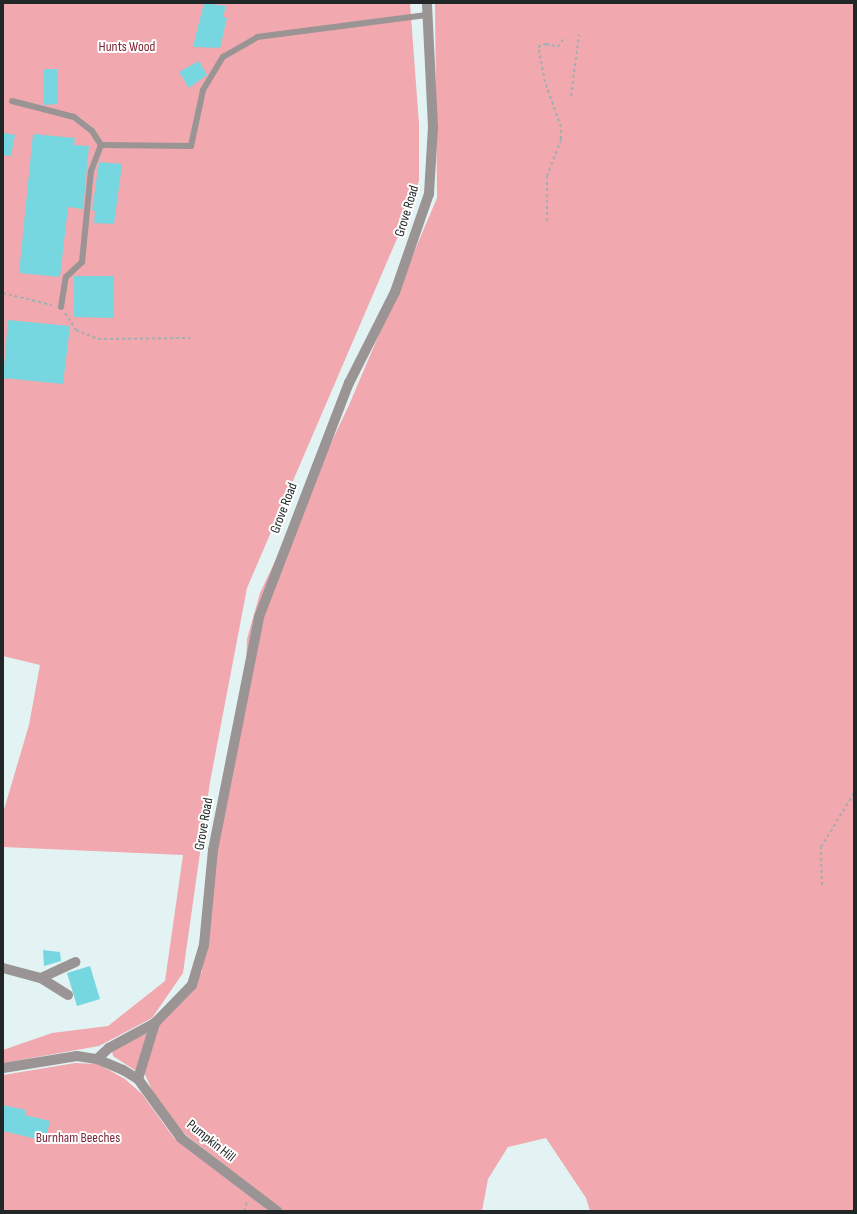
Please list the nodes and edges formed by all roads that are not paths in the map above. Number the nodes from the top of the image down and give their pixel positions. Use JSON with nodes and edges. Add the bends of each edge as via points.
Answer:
{"nodes":[{"id":1,"x":427,"y":3,"type":"edge"},
{"id":2,"x":427,"y":15,"type":"junction"},
{"id":3,"x":12,"y":100,"type":"dead end"},
{"id":4,"x":101,"y":145,"type":"junction"},
{"id":5,"x":61,"y":307,"type":"road end"},
{"id":6,"x":75,"y":962,"type":"dead end"},
{"id":7,"x":3,"y":968,"type":"edge"},
{"id":8,"x":41,"y":978,"type":"junction"},
{"id":9,"x":68,"y":995,"type":"dead end"},
{"id":10,"x":155,"y":1023,"type":"junction"},
{"id":11,"x":97,"y":1059,"type":"junction"},
{"id":12,"x":3,"y":1068,"type":"edge"},
{"id":13,"x":138,"y":1079,"type":"junction"},
{"id":14,"x":278,"y":1211,"type":"edge"}],
"edges":[{"from":1,"to":2,"type":"street","name":"Grove Road"},
{"from":2,"to":4,"type":"lane","via":[[257,37],[223,57],[219,63],[203,90],[191,146]]},
{"from":2,"to":10,"type":"street","name":"Grove Road","via":[[433,127],[429,194],[395,292],[349,382],[259,617],[213,850],[204,945],[192,985]]},
{"from":3,"to":4,"type":"lane","via":[[74,117],[92,131]]},
{"from":4,"to":5,"type":"lane","via":[[91,171],[82,262],[66,277]]},
{"from":6,"to":8,"type":"street"},
{"from":7,"to":8,"type":"street"},
{"from":8,"to":9,"type":"street"},
{"from":10,"to":11,"type":"street","name":"Grove Road","via":[[109,1048]]},
{"from":10,"to":13,"type":"street","name":"Grove Road"},
{"from":11,"to":12,"type":"street","name":"Pumpkin Hill","via":[[77,1056]]},
{"from":11,"to":13,"type":"street","name":"Pumpkin Hill"},
{"from":13,"to":14,"type":"street","name":"Pumpkin Hill","via":[[181,1138]]}]}
